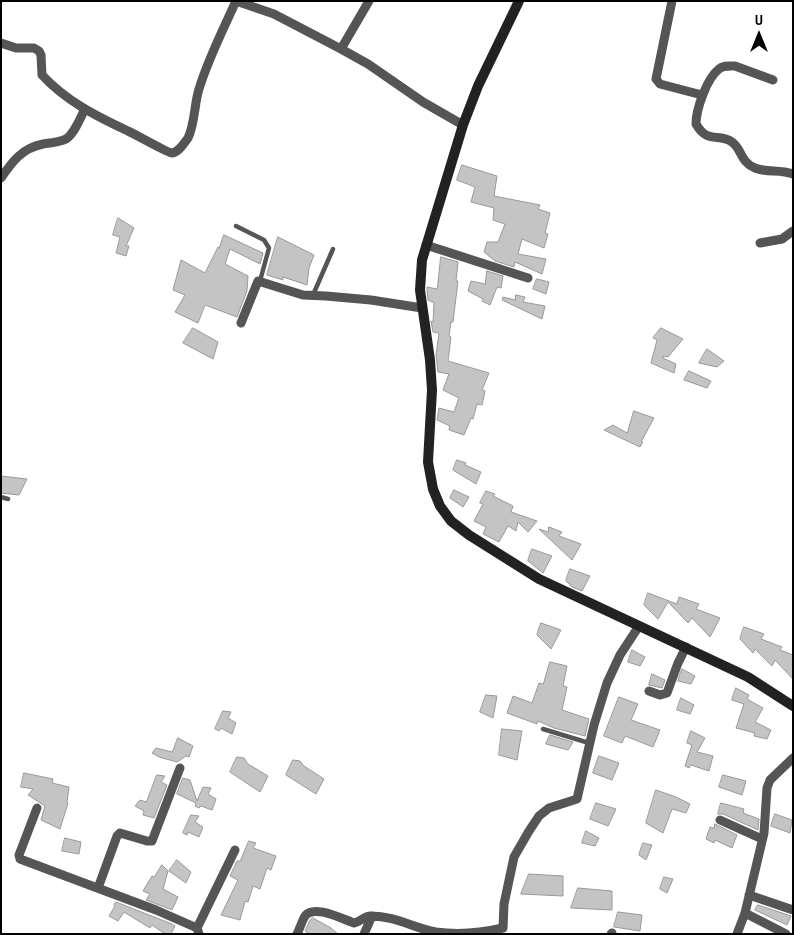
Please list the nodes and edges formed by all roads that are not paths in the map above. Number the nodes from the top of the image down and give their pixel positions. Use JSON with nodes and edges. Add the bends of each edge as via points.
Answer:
{"nodes":[{"id":1,"x":236,"y":1,"type":"edge"},
{"id":2,"x":369,"y":1,"type":"edge"},
{"id":3,"x":519,"y":1,"type":"edge"},
{"id":4,"x":672,"y":1,"type":"edge"},
{"id":5,"x":1,"y":43,"type":"edge"},
{"id":6,"x":341,"y":49,"type":"junction"},
{"id":7,"x":773,"y":80,"type":"dead end"},
{"id":8,"x":702,"y":96,"type":"junction"},
{"id":9,"x":85,"y":109,"type":"junction"},
{"id":10,"x":462,"y":125,"type":"junction"},
{"id":11,"x":793,"y":174,"type":"edge"},
{"id":12,"x":1,"y":178,"type":"edge"},
{"id":13,"x":236,"y":226,"type":"dead end"},
{"id":14,"x":793,"y":230,"type":"edge"},
{"id":15,"x":760,"y":243,"type":"dead end"},
{"id":16,"x":426,"y":245,"type":"junction"},
{"id":17,"x":333,"y":249,"type":"dead end"},
{"id":18,"x":528,"y":278,"type":"dead end"},
{"id":19,"x":260,"y":281,"type":"junction"},
{"id":20,"x":313,"y":295,"type":"junction"},
{"id":21,"x":422,"y":308,"type":"junction"},
{"id":22,"x":240,"y":323,"type":"dead end"},
{"id":23,"x":1,"y":498,"type":"edge"},
{"id":24,"x":8,"y":499,"type":"dead end"},
{"id":25,"x":639,"y":626,"type":"junction"},
{"id":26,"x":686,"y":648,"type":"junction"},
{"id":27,"x":649,"y":691,"type":"dead end"},
{"id":28,"x":793,"y":706,"type":"edge"},
{"id":29,"x":543,"y":728,"type":"dead end"},
{"id":30,"x":589,"y":743,"type":"junction"},
{"id":31,"x":793,"y":758,"type":"edge"},
{"id":32,"x":180,"y":768,"type":"dead end"},
{"id":33,"x":37,"y":808,"type":"dead end"},
{"id":34,"x":720,"y":820,"type":"dead end"},
{"id":35,"x":762,"y":839,"type":"junction"},
{"id":36,"x":234,"y":850,"type":"dead end"},
{"id":37,"x":98,"y":888,"type":"junction"},
{"id":38,"x":749,"y":895,"type":"junction"},
{"id":39,"x":793,"y":910,"type":"edge"},
{"id":40,"x":745,"y":912,"type":"junction"},
{"id":41,"x":372,"y":916,"type":"junction"},
{"id":42,"x":198,"y":931,"type":"edge"},
{"id":43,"x":503,"y":931,"type":"edge"},
{"id":44,"x":297,"y":934,"type":"edge"},
{"id":45,"x":364,"y":934,"type":"edge"},
{"id":46,"x":737,"y":934,"type":"edge"},
{"id":47,"x":786,"y":934,"type":"edge"}],
"edges":[{"from":1,"to":6,"type":"street","via":[[274,14]]},
{"from":1,"to":9,"type":"street","via":[[203,77],[188,136],[175,152],[167,153]]},
{"from":2,"to":6,"type":"street"},
{"from":3,"to":10,"type":"street"},
{"from":4,"to":8,"type":"street","via":[[656,79],[660,84]]},
{"from":5,"to":9,"type":"street","via":[[39,51],[42,75],[56,90]]},
{"from":6,"to":10,"type":"street"},
{"from":7,"to":8,"type":"street","via":[[728,66],[718,69]]},
{"from":8,"to":11,"type":"street","via":[[696,124],[706,136],[734,143],[746,163],[754,168]]},
{"from":9,"to":12,"type":"street","via":[[65,140],[36,145],[20,153]]},
{"from":10,"to":16,"type":"street"},
{"from":13,"to":19,"type":"lane","via":[[268,243]]},
{"from":14,"to":15,"type":"street","via":[[782,239]]},
{"from":16,"to":18,"type":"street"},
{"from":16,"to":21,"type":"street","via":[[420,276]]},
{"from":17,"to":20,"type":"lane"},
{"from":19,"to":20,"type":"street","via":[[283,290]]},
{"from":19,"to":22,"type":"street","via":[[256,283]]},
{"from":20,"to":21,"type":"street"},
{"from":21,"to":25,"type":"street","via":[[432,390],[428,462],[440,506],[451,521],[469,535],[539,579]]},
{"from":23,"to":24,"type":"lane"},
{"from":25,"to":26,"type":"street"},
{"from":25,"to":30,"type":"street","via":[[612,669]]},
{"from":26,"to":27,"type":"street","via":[[667,693],[660,695]]},
{"from":26,"to":28,"type":"street","via":[[748,677]]},
{"from":29,"to":30,"type":"lane"},
{"from":30,"to":43,"type":"street","via":[[577,799],[549,808],[539,816],[514,857],[504,904]]},
{"from":31,"to":35,"type":"street","via":[[770,780]]},
{"from":32,"to":37,"type":"street","via":[[152,841],[120,833]]},
{"from":33,"to":37,"type":"street","via":[[20,859]]},
{"from":34,"to":35,"type":"street"},
{"from":35,"to":38,"type":"street"},
{"from":36,"to":42,"type":"street"},
{"from":37,"to":42,"type":"street"},
{"from":38,"to":39,"type":"street"},
{"from":38,"to":40,"type":"street"},
{"from":40,"to":46,"type":"street"},
{"from":40,"to":47,"type":"street"},
{"from":41,"to":43,"type":"street","via":[[452,934]]},
{"from":41,"to":44,"type":"street","via":[[354,923],[312,911],[306,914]]},
{"from":41,"to":45,"type":"street"}]}
